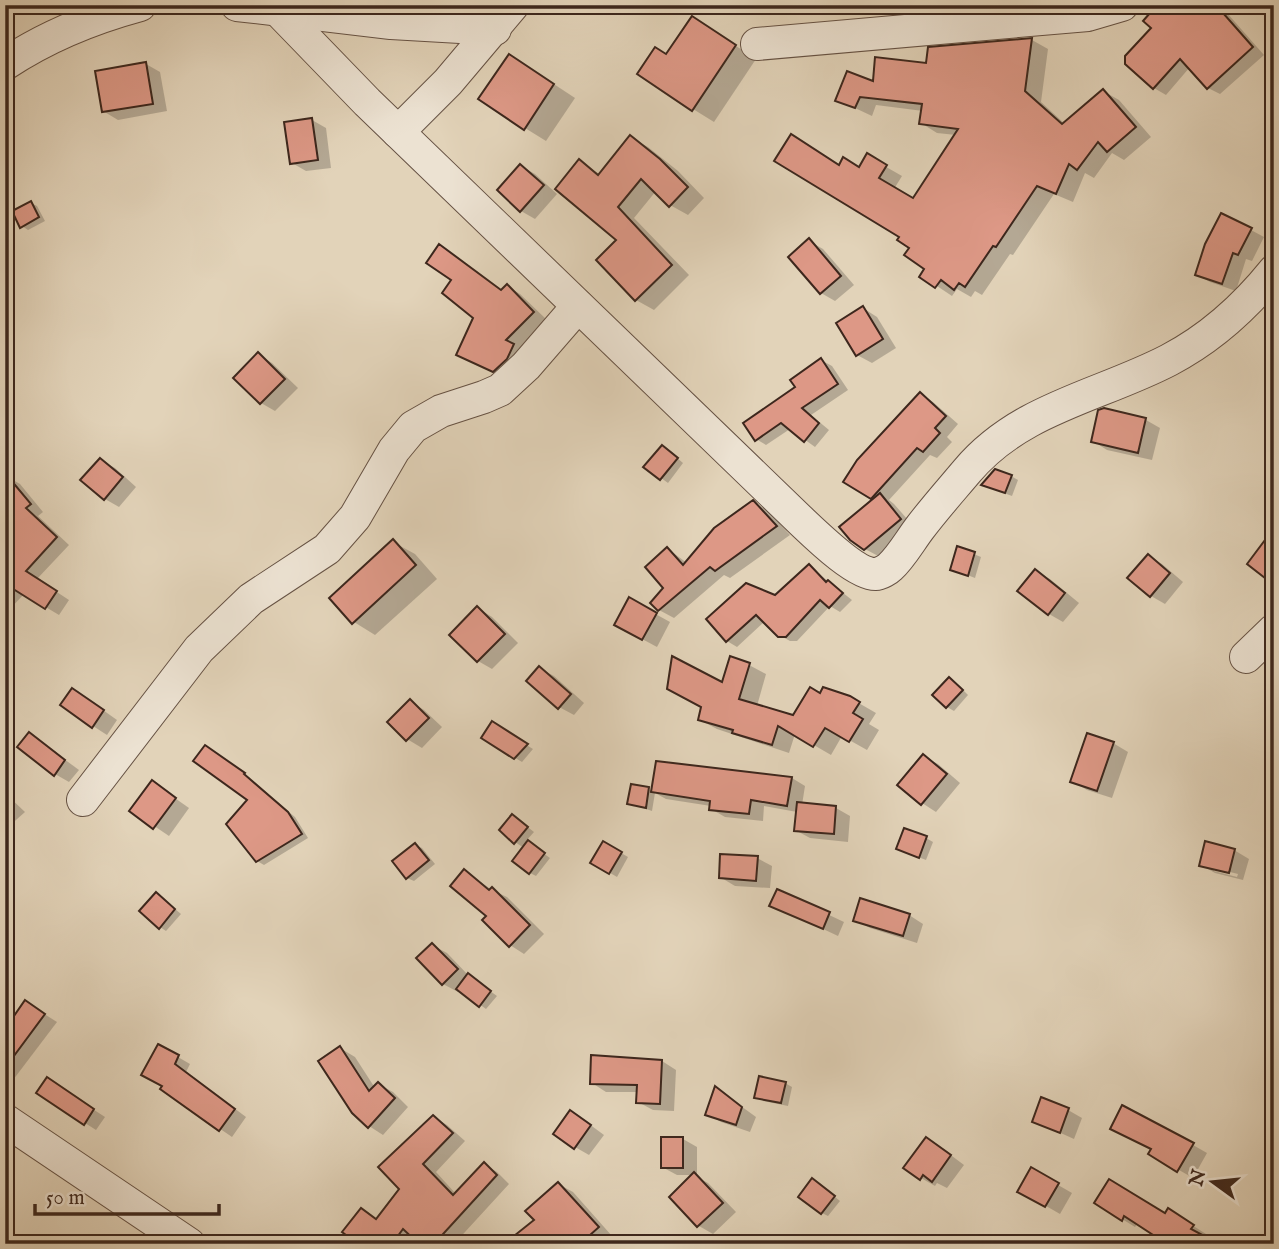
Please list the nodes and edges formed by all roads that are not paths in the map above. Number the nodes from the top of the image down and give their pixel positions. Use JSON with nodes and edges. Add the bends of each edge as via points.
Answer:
{"nodes":[{"id":1,"x":140,"y":5,"type":"edge"},
{"id":2,"x":237,"y":5,"type":"edge"},
{"id":3,"x":244,"y":5,"type":"edge"},
{"id":4,"x":1122,"y":5,"type":"edge"},
{"id":5,"x":277,"y":9,"type":"junction"},
{"id":6,"x":504,"y":17,"type":"edge"},
{"id":7,"x":757,"y":44,"type":"dead end"},
{"id":8,"x":5,"y":64,"type":"edge"},
{"id":9,"x":398,"y":132,"type":"junction"},
{"id":10,"x":1274,"y":271,"type":"edge"},
{"id":11,"x":578,"y":306,"type":"junction"},
{"id":12,"x":1274,"y":630,"type":"edge"},
{"id":13,"x":1246,"y":657,"type":"dead end"},
{"id":14,"x":83,"y":800,"type":"dead end"},
{"id":15,"x":5,"y":1120,"type":"edge"},
{"id":16,"x":189,"y":1244,"type":"edge"}],
"edges":[{"from":1,"to":8,"type":"street","via":[[60,33]]},
{"from":2,"to":3,"type":"street"},
{"from":3,"to":5,"type":"street"},
{"from":4,"to":7,"type":"street","via":[[1088,15]]},
{"from":5,"to":6,"type":"street","via":[[391,23]]},
{"from":5,"to":9,"type":"street"},
{"from":6,"to":9,"type":"street"},
{"from":9,"to":11,"type":"street"},
{"from":10,"to":11,"type":"street","via":[[1206,338],[1169,360],[1037,416],[983,452],[889,569],[876,574],[860,569],[822,540]]},
{"from":11,"to":14,"type":"street","via":[[500,390],[440,411],[413,426],[355,517],[327,549],[251,599],[200,649]]},
{"from":12,"to":13,"type":"street"},
{"from":15,"to":16,"type":"street"}]}
